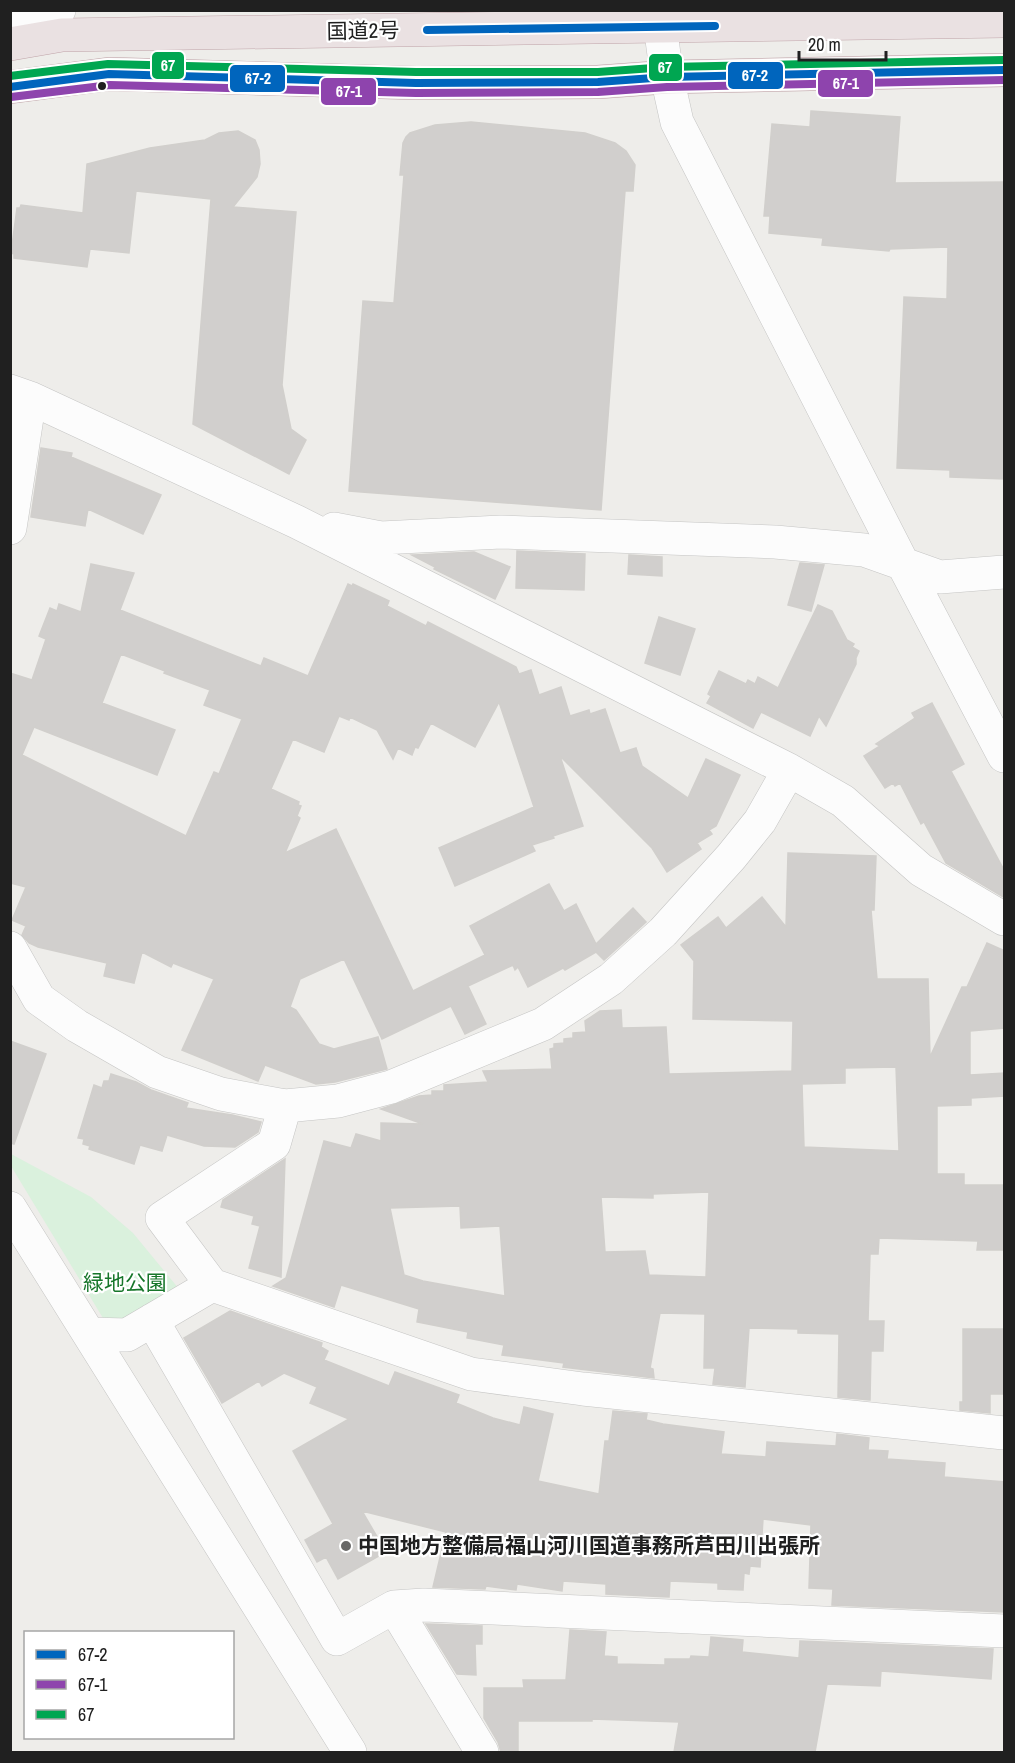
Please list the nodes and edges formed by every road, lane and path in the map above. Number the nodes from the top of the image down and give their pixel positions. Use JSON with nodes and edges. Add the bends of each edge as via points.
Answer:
{"nodes":[{"id":1,"x":59,"y":10,"type":"edge"},
{"id":2,"x":10,"y":14,"type":"edge"},
{"id":3,"x":658,"y":19,"type":"edge"},
{"id":4,"x":1005,"y":21,"type":"edge"},
{"id":5,"x":10,"y":44,"type":"edge"},
{"id":6,"x":1005,"y":70,"type":"edge"},
{"id":7,"x":214,"y":77,"type":"junction"},
{"id":8,"x":667,"y":77,"type":"junction"},
{"id":9,"x":10,"y":87,"type":"edge"},
{"id":10,"x":10,"y":102,"type":"edge"},
{"id":11,"x":20,"y":394,"type":"edge"},
{"id":12,"x":297,"y":522,"type":"junction"},
{"id":13,"x":10,"y":528,"type":"edge"},
{"id":14,"x":903,"y":564,"type":"junction"},
{"id":15,"x":1005,"y":572,"type":"edge"},
{"id":16,"x":1005,"y":756,"type":"edge"},
{"id":17,"x":789,"y":770,"type":"junction"},
{"id":18,"x":1005,"y":919,"type":"edge"},
{"id":19,"x":10,"y":948,"type":"edge"},
{"id":20,"x":285,"y":1106,"type":"junction"},
{"id":21,"x":10,"y":1208,"type":"edge"},
{"id":22,"x":212,"y":1285,"type":"junction"},
{"id":23,"x":152,"y":1320,"type":"junction"},
{"id":24,"x":89,"y":1334,"type":"junction"},
{"id":25,"x":1005,"y":1434,"type":"edge"},
{"id":26,"x":394,"y":1608,"type":"junction"},
{"id":27,"x":1005,"y":1631,"type":"edge"},
{"id":28,"x":350,"y":1752,"type":"edge"},
{"id":29,"x":482,"y":1752,"type":"edge"}],
"edges":[{"from":1,"to":2,"type":"street"},
{"from":3,"to":4,"type":"highway","name":"国道2号"},
{"from":3,"to":5,"type":"highway","name":"国道2号","via":[[62,35]]},
{"from":3,"to":8,"type":"street"},
{"from":6,"to":8,"type":"highway"},
{"from":7,"to":8,"type":"highway","via":[[416,83],[598,82]]},
{"from":7,"to":9,"type":"highway","via":[[109,74]]},
{"from":7,"to":10,"type":"highway"},
{"from":8,"to":14,"type":"street","via":[[677,122]]},
{"from":11,"to":12,"type":"street"},
{"from":11,"to":13,"type":"street"},
{"from":12,"to":14,"type":"street","via":[[381,538],[501,532],[775,542],[864,550]]},
{"from":12,"to":17,"type":"street"},
{"from":14,"to":15,"type":"street","via":[[940,577]]},
{"from":14,"to":16,"type":"street"},
{"from":17,"to":18,"type":"street","via":[[843,801],[921,870]]},
{"from":17,"to":20,"type":"street","via":[[760,820],[731,857],[663,932],[611,979],[543,1024],[391,1088],[338,1101]]},
{"from":19,"to":20,"type":"street","via":[[39,999],[76,1026],[157,1072],[221,1094]]},
{"from":20,"to":22,"type":"street","via":[[274,1144],[162,1218]]},
{"from":21,"to":24,"type":"street"},
{"from":22,"to":23,"type":"street"},
{"from":22,"to":25,"type":"street","via":[[471,1374]]},
{"from":23,"to":24,"type":"street","via":[[127,1335]]},
{"from":23,"to":26,"type":"street","via":[[337,1639]]},
{"from":24,"to":28,"type":"street"},
{"from":26,"to":27,"type":"street","via":[[424,1605]]},
{"from":26,"to":29,"type":"street"}]}
